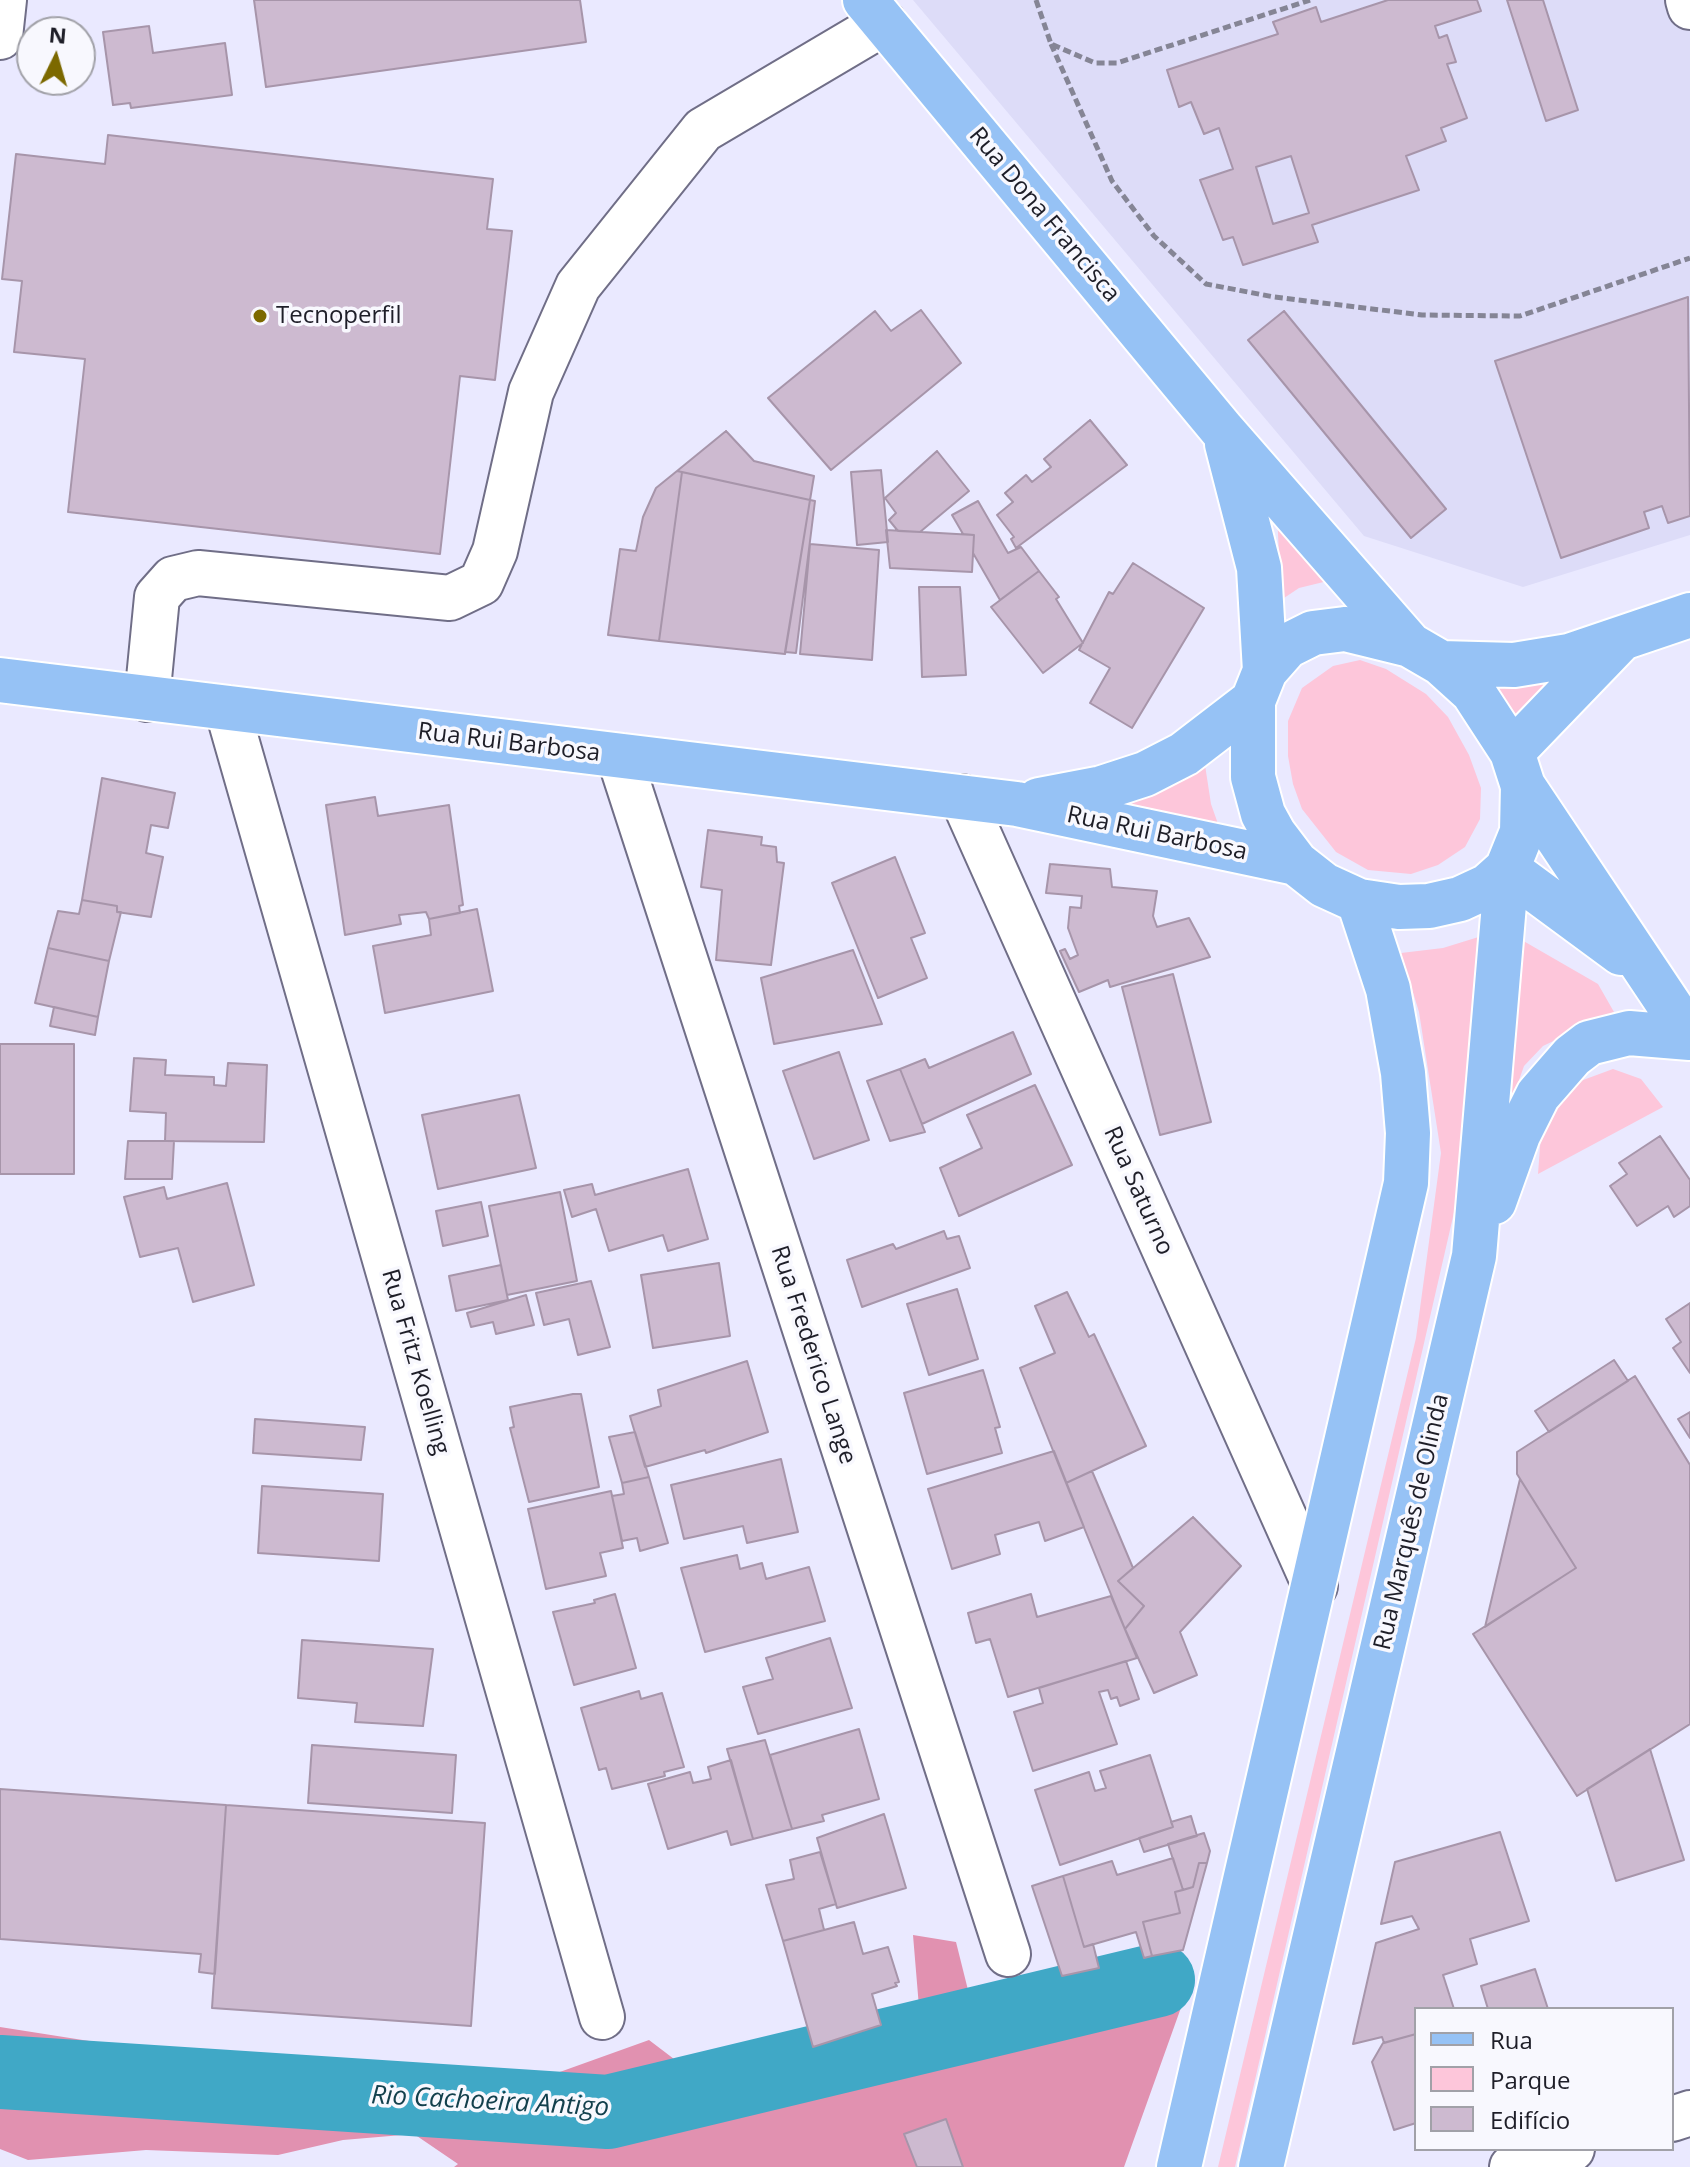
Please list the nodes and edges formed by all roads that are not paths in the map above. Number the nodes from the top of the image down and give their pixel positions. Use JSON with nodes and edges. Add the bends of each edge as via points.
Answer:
{"nodes":[{"id":1,"x":4,"y":0,"type":"edge"},
{"id":2,"x":1688,"y":0,"type":"edge"},
{"id":3,"x":1690,"y":7,"type":"edge"},
{"id":4,"x":875,"y":11,"type":"edge"},
{"id":5,"x":0,"y":37,"type":"edge"},
{"id":6,"x":1223,"y":431,"type":"junction"},
{"id":7,"x":1690,"y":615,"type":"edge"},
{"id":8,"x":1622,"y":638,"type":"junction"},
{"id":9,"x":1426,"y":654,"type":"junction"},
{"id":10,"x":0,"y":680,"type":"edge"},
{"id":11,"x":1259,"y":686,"type":"junction"},
{"id":12,"x":147,"y":699,"type":"junction"},
{"id":13,"x":227,"y":708,"type":"junction"},
{"id":14,"x":619,"y":756,"type":"junction"},
{"id":15,"x":1517,"y":769,"type":"junction"},
{"id":16,"x":962,"y":797,"type":"junction"},
{"id":17,"x":1017,"y":804,"type":"junction"},
{"id":18,"x":1296,"y":863,"type":"junction"},
{"id":19,"x":1507,"y":869,"type":"junction"},
{"id":20,"x":1359,"y":901,"type":"junction"},
{"id":21,"x":1646,"y":971,"type":"junction"},
{"id":22,"x":1690,"y":1037,"type":"edge"},
{"id":23,"x":1474,"y":1256,"type":"junction"},
{"id":24,"x":1315,"y":1586,"type":"junction"},
{"id":25,"x":1008,"y":1954,"type":"dead end"},
{"id":26,"x":602,"y":2017,"type":"dead end"},
{"id":27,"x":1565,"y":2151,"type":"edge"},
{"id":28,"x":1179,"y":2167,"type":"edge"},
{"id":29,"x":1261,"y":2167,"type":"edge"},
{"id":30,"x":1512,"y":2167,"type":"edge"}],
"edges":[{"from":1,"to":5,"type":"street"},
{"from":2,"to":3,"type":"street"},
{"from":4,"to":6,"type":"main road","name":"Rua Dona Francisca"},
{"from":4,"to":12,"type":"street","via":[[703,130],[578,286],[531,392],[495,551],[481,583],[450,598],[198,573],[173,579],[157,597]]},
{"from":6,"to":9,"type":"main road","name":"Rua Dona Francisca"},
{"from":6,"to":11,"type":"main road","name":"Rua Dona Francisca","via":[[1259,568]]},
{"from":7,"to":8,"type":"main road"},
{"from":8,"to":9,"type":"main road","via":[[1569,656],[1514,665]]},
{"from":8,"to":15,"type":"main road"},
{"from":9,"to":11,"type":"main road","via":[[1345,629],[1313,633],[1287,646]]},
{"from":9,"to":15,"type":"main road","via":[[1473,692]]},
{"from":10,"to":12,"type":"main road","name":"Rua Rui Barbosa"},
{"from":11,"to":17,"type":"main road","name":"Rua Rui Barbosa","via":[[1184,754],[1145,774]]},
{"from":11,"to":18,"type":"main road","via":[[1253,777],[1263,814]]},
{"from":12,"to":13,"type":"main road","name":"Rua Rui Barbosa"},
{"from":13,"to":14,"type":"main road","name":"Rua Rui Barbosa"},
{"from":13,"to":26,"type":"street","name":"Rua Fritz Koelling"},
{"from":14,"to":16,"type":"main road","name":"Rua Rui Barbosa"},
{"from":14,"to":25,"type":"street","name":"Rua Frederico Lange"},
{"from":15,"to":19,"type":"main road","via":[[1522,832]]},
{"from":15,"to":21,"type":"main road"},
{"from":16,"to":17,"type":"main road","name":"Rua Rui Barbosa"},
{"from":16,"to":24,"type":"street","name":"Rua Saturno"},
{"from":17,"to":18,"type":"main road","name":"Rua Rui Barbosa"},
{"from":18,"to":20,"type":"main road","via":[[1324,885]]},
{"from":19,"to":20,"type":"main road","via":[[1488,886],[1445,903],[1399,907]]},
{"from":19,"to":21,"type":"main road"},
{"from":19,"to":23,"type":"main road","name":"Rua Marquês de Olinda"},
{"from":20,"to":24,"type":"main road","via":[[1388,989],[1403,1073],[1406,1183]]},
{"from":21,"to":22,"type":"main road"},
{"from":22,"to":23,"type":"main road","via":[[1629,1033],[1589,1043],[1556,1070],[1518,1135]]},
{"from":23,"to":29,"type":"main road","name":"Rua Marquês de Olinda"},
{"from":24,"to":28,"type":"main road"},
{"from":27,"to":30,"type":"street"}]}
